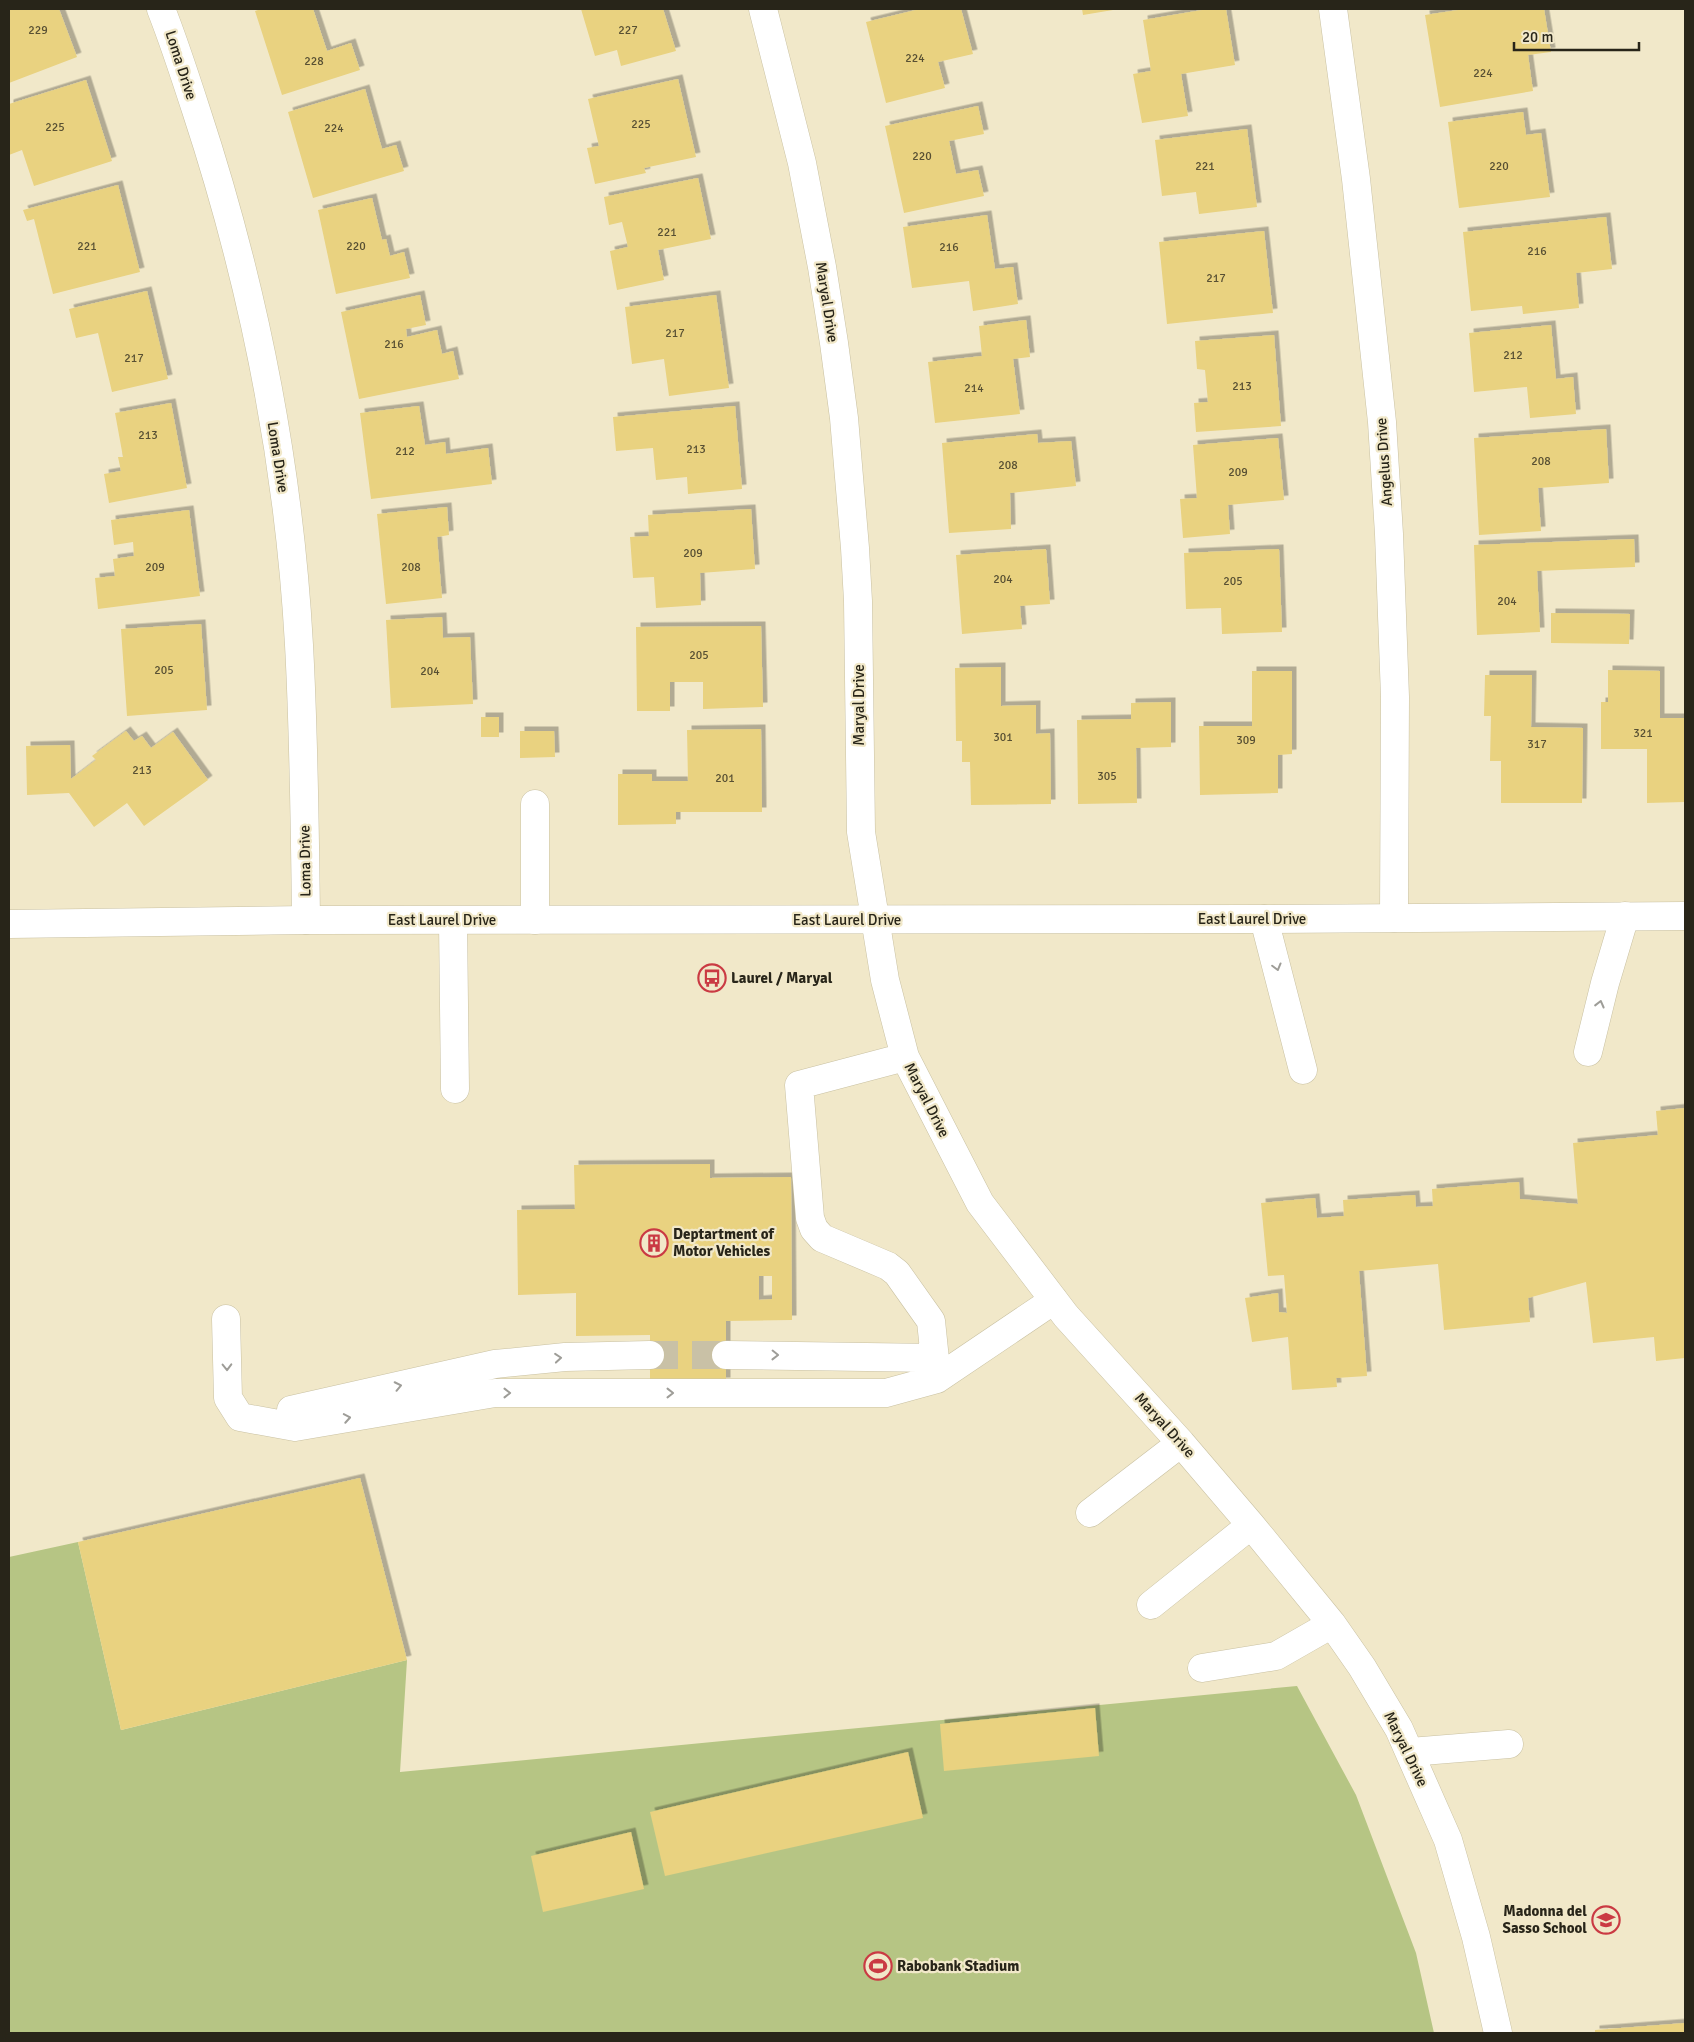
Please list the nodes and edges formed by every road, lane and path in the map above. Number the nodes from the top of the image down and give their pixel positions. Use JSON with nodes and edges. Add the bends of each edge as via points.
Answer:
{"nodes":[{"id":1,"x":161,"y":9,"type":"edge"},
{"id":2,"x":763,"y":9,"type":"edge"},
{"id":3,"x":1333,"y":9,"type":"edge"},
{"id":4,"x":534,"y":804,"type":"dead end"},
{"id":5,"x":1625,"y":916,"type":"junction"},
{"id":6,"x":1685,"y":916,"type":"edge"},
{"id":7,"x":1394,"y":918,"type":"junction"},
{"id":8,"x":306,"y":920,"type":"junction"},
{"id":9,"x":534,"y":920,"type":"junction"},
{"id":10,"x":1264,"y":920,"type":"junction"},
{"id":11,"x":453,"y":921,"type":"junction"},
{"id":12,"x":874,"y":921,"type":"junction"},
{"id":13,"x":9,"y":924,"type":"edge"},
{"id":14,"x":1588,"y":1052,"type":"dead end"},
{"id":15,"x":905,"y":1057,"type":"junction"},
{"id":16,"x":1304,"y":1070,"type":"dead end"},
{"id":17,"x":455,"y":1089,"type":"dead end"},
{"id":18,"x":1054,"y":1300,"type":"junction"},
{"id":19,"x":226,"y":1318,"type":"dead end"},
{"id":20,"x":726,"y":1354,"type":"tunnel mouth"},
{"id":21,"x":650,"y":1355,"type":"tunnel mouth"},
{"id":22,"x":936,"y":1368,"type":"junction"},
{"id":23,"x":268,"y":1423,"type":"junction"},
{"id":24,"x":1181,"y":1443,"type":"junction"},
{"id":25,"x":1090,"y":1514,"type":"dead end"},
{"id":26,"x":1251,"y":1525,"type":"junction"},
{"id":27,"x":1151,"y":1605,"type":"dead end"},
{"id":28,"x":1332,"y":1624,"type":"junction"},
{"id":29,"x":1202,"y":1668,"type":"dead end"},
{"id":30,"x":1509,"y":1744,"type":"dead end"},
{"id":31,"x":1410,"y":1752,"type":"junction"},
{"id":32,"x":1498,"y":2033,"type":"edge"}],
"edges":[{"from":1,"to":8,"type":"street","name":"Loma Drive","via":[[229,219],[275,434],[287,515],[299,644]]},
{"from":2,"to":12,"type":"street","name":"Maryal Drive","via":[[804,173],[822,267],[844,418],[858,601],[861,832]]},
{"from":3,"to":7,"type":"street","name":"Angelus Drive","via":[[1357,188],[1382,422],[1395,697]]},
{"from":4,"to":9,"type":"street"},
{"from":5,"to":6,"type":"street","name":"East Laurel Drive"},
{"from":5,"to":7,"type":"street","name":"East Laurel Drive"},
{"from":14,"to":5,"type":"street","one_way":true},
{"from":7,"to":10,"type":"street","name":"East Laurel Drive"},
{"from":8,"to":11,"type":"street","name":"East Laurel Drive"},
{"from":8,"to":13,"type":"street","name":"East Laurel Drive"},
{"from":9,"to":11,"type":"street","name":"East Laurel Drive"},
{"from":9,"to":12,"type":"street","name":"East Laurel Drive"},
{"from":10,"to":12,"type":"street","name":"East Laurel Drive"},
{"from":10,"to":16,"type":"street","one_way":true},
{"from":11,"to":17,"type":"street"},
{"from":12,"to":15,"type":"street","name":"Maryal Drive"},
{"from":15,"to":18,"type":"street","name":"Maryal Drive","via":[[980,1203]]},
{"from":15,"to":22,"type":"street","via":[[799,1085],[810,1218],[822,1238],[888,1266],[897,1273],[931,1321]]},
{"from":18,"to":22,"type":"street"},
{"from":18,"to":24,"type":"street","name":"Maryal Drive"},
{"from":19,"to":23,"type":"street","one_way":true,"via":[[228,1398],[240,1417]]},
{"from":20,"to":22,"type":"street","one_way":true},
{"from":23,"to":21,"type":"street","one_way":true,"via":[[294,1409],[495,1364]]},
{"from":23,"to":22,"type":"street","one_way":true,"via":[[295,1427],[495,1392],[886,1392]]},
{"from":24,"to":25,"type":"street"},
{"from":24,"to":26,"type":"street","name":"Maryal Drive"},
{"from":26,"to":27,"type":"street"},
{"from":26,"to":28,"type":"street","name":"Maryal Drive"},
{"from":28,"to":29,"type":"street","via":[[1276,1656]]},
{"from":28,"to":31,"type":"street","name":"Maryal Drive","via":[[1362,1666]]},
{"from":30,"to":31,"type":"street"},
{"from":31,"to":32,"type":"street","name":"Maryal Drive","via":[[1448,1840],[1476,1937]]}]}
